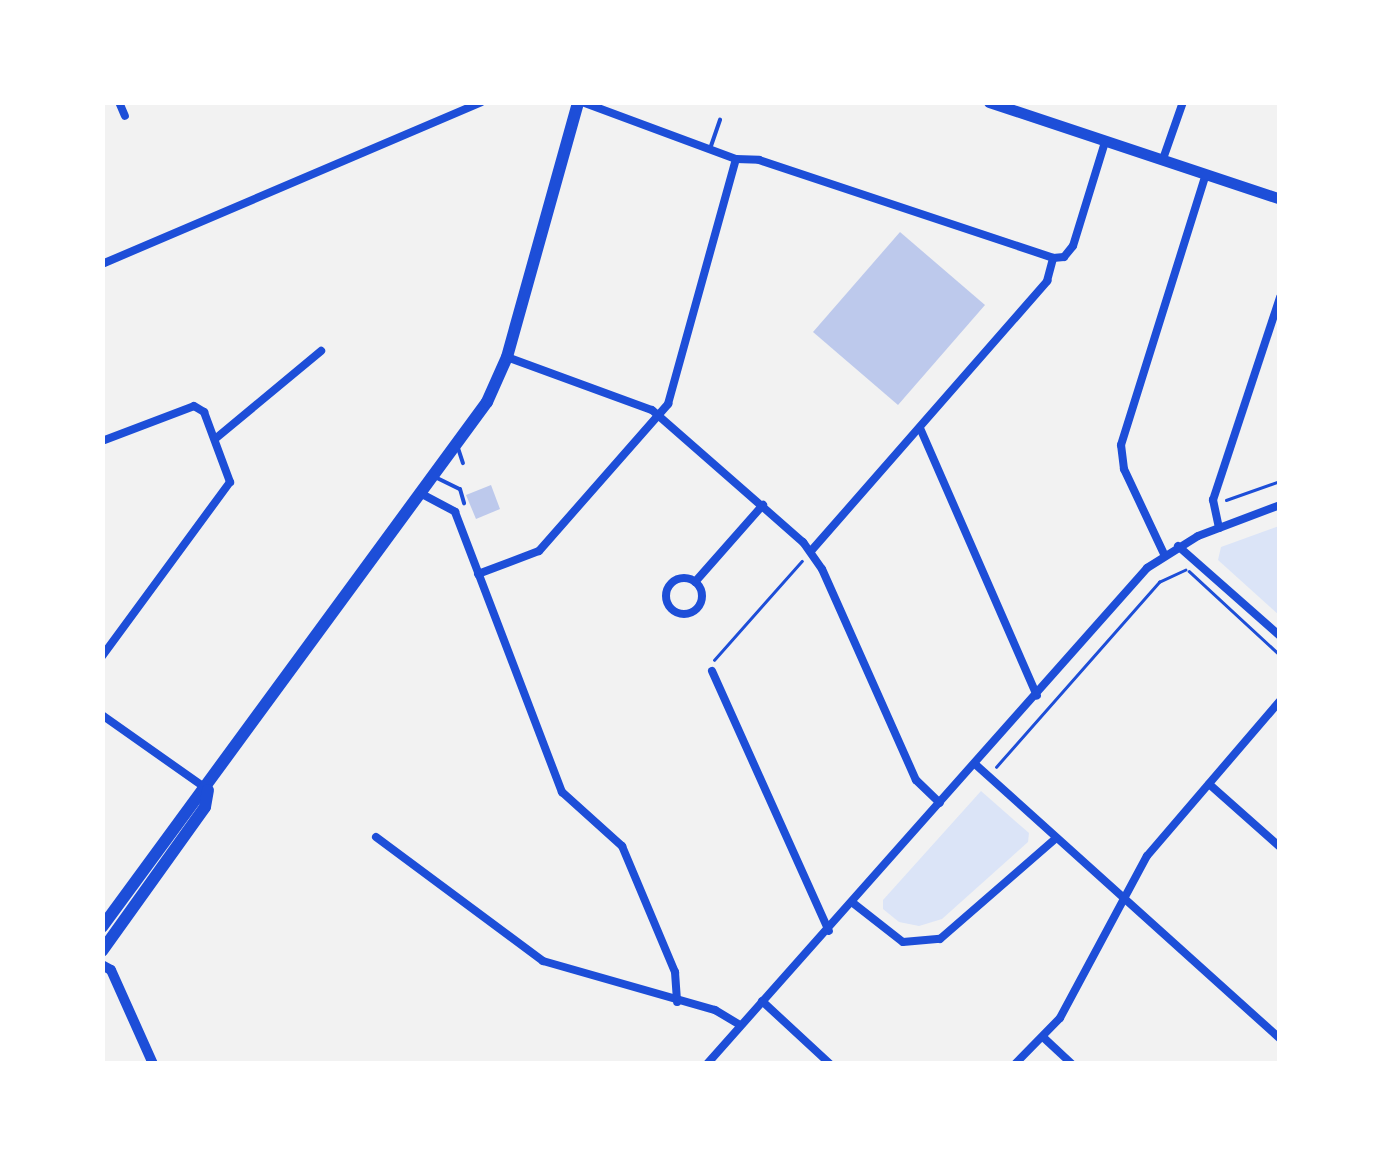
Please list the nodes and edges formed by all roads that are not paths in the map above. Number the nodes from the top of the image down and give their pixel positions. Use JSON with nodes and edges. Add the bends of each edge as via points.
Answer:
{"nodes":[{"id":1,"x":120,"y":102,"type":"edge"},
{"id":2,"x":481,"y":102,"type":"edge"},
{"id":3,"x":580,"y":102,"type":"edge"},
{"id":4,"x":989,"y":102,"type":"edge"},
{"id":5,"x":1183,"y":102,"type":"edge"},
{"id":6,"x":125,"y":116,"type":"dead end"},
{"id":7,"x":720,"y":120,"type":"dead end"},
{"id":8,"x":1105,"y":142,"type":"junction"},
{"id":9,"x":711,"y":146,"type":"junction"},
{"id":10,"x":1163,"y":159,"type":"junction"},
{"id":11,"x":736,"y":160,"type":"junction"},
{"id":12,"x":1206,"y":174,"type":"junction"},
{"id":13,"x":1280,"y":199,"type":"edge"},
{"id":14,"x":1053,"y":258,"type":"junction"},
{"id":15,"x":102,"y":264,"type":"edge"},
{"id":16,"x":1280,"y":297,"type":"edge"},
{"id":17,"x":322,"y":351,"type":"dead end"},
{"id":18,"x":507,"y":357,"type":"junction"},
{"id":19,"x":660,"y":416,"type":"junction"},
{"id":20,"x":920,"y":428,"type":"junction"},
{"id":21,"x":215,"y":439,"type":"junction"},
{"id":22,"x":102,"y":441,"type":"edge"},
{"id":23,"x":456,"y":444,"type":"junction"},
{"id":24,"x":463,"y":463,"type":"dead end"},
{"id":25,"x":433,"y":475,"type":"junction"},
{"id":26,"x":420,"y":493,"type":"junction"},
{"id":27,"x":464,"y":503,"type":"dead end"},
{"id":28,"x":763,"y":505,"type":"junction"},
{"id":29,"x":1280,"y":505,"type":"edge"},
{"id":30,"x":1218,"y":528,"type":"junction"},
{"id":31,"x":1178,"y":546,"type":"junction"},
{"id":32,"x":812,"y":550,"type":"junction"},
{"id":33,"x":1164,"y":554,"type":"junction"},
{"id":34,"x":478,"y":574,"type":"junction"},
{"id":35,"x":695,"y":582,"type":"junction"},
{"id":36,"x":1280,"y":636,"type":"edge"},
{"id":37,"x":102,"y":656,"type":"edge"},
{"id":38,"x":712,"y":671,"type":"road end"},
{"id":39,"x":1037,"y":696,"type":"junction"},
{"id":40,"x":1280,"y":701,"type":"edge"},
{"id":41,"x":102,"y":715,"type":"edge"},
{"id":42,"x":975,"y":764,"type":"junction"},
{"id":43,"x":1209,"y":784,"type":"junction"},
{"id":44,"x":208,"y":790,"type":"junction"},
{"id":45,"x":940,"y":803,"type":"junction"},
{"id":46,"x":376,"y":837,"type":"dead end"},
{"id":47,"x":1056,"y":838,"type":"junction"},
{"id":48,"x":1280,"y":847,"type":"edge"},
{"id":49,"x":1123,"y":898,"type":"junction"},
{"id":50,"x":853,"y":903,"type":"junction"},
{"id":51,"x":102,"y":927,"type":"edge"},
{"id":52,"x":828,"y":930,"type":"junction"},
{"id":53,"x":102,"y":951,"type":"edge"},
{"id":54,"x":102,"y":966,"type":"edge"},
{"id":55,"x":762,"y":1001,"type":"junction"},
{"id":56,"x":677,"y":1002,"type":"junction"},
{"id":57,"x":740,"y":1026,"type":"junction"},
{"id":58,"x":1044,"y":1038,"type":"junction"},
{"id":59,"x":1280,"y":1039,"type":"edge"},
{"id":60,"x":153,"y":1064,"type":"edge"},
{"id":61,"x":707,"y":1064,"type":"edge"},
{"id":62,"x":830,"y":1064,"type":"edge"},
{"id":63,"x":1015,"y":1064,"type":"edge"},
{"id":64,"x":1072,"y":1064,"type":"edge"}],
"edges":[{"from":1,"to":6,"type":"street"},
{"from":2,"to":15,"type":"street"},
{"from":3,"to":9,"type":"street"},
{"from":3,"to":18,"type":"main road"},
{"from":4,"to":8,"type":"main road"},
{"from":5,"to":10,"type":"street"},
{"from":7,"to":9,"type":"lane"},
{"from":8,"to":10,"type":"main road"},
{"from":8,"to":14,"type":"street","via":[[1073,246],[1064,258]]},
{"from":9,"to":11,"type":"street"},
{"from":10,"to":12,"type":"main road"},
{"from":11,"to":14,"type":"street","via":[[759,160]]},
{"from":11,"to":19,"type":"street","via":[[678,382]]},
{"from":12,"to":13,"type":"main road"},
{"from":12,"to":33,"type":"street","via":[[1121,445],[1124,469]]},
{"from":14,"to":20,"type":"street","via":[[1046,281]]},
{"from":16,"to":30,"type":"street","via":[[1213,500]]},
{"from":17,"to":21,"type":"street"},
{"from":18,"to":19,"type":"street","via":[[633,400]]},
{"from":18,"to":23,"type":"main road","via":[[487,402]]},
{"from":19,"to":28,"type":"street"},
{"from":19,"to":34,"type":"street","via":[[539,551]]},
{"from":20,"to":32,"type":"street"},
{"from":20,"to":39,"type":"street"},
{"from":21,"to":22,"type":"street","via":[[194,406]]},
{"from":21,"to":37,"type":"street","via":[[230,482]]},
{"from":23,"to":24,"type":"lane"},
{"from":23,"to":25,"type":"main road"},
{"from":25,"to":26,"type":"main road"},
{"from":25,"to":27,"type":"lane","via":[[460,489]]},
{"from":26,"to":34,"type":"street","via":[[455,512]]},
{"from":26,"to":44,"type":"main road"},
{"from":28,"to":32,"type":"street"},
{"from":28,"to":35,"type":"street"},
{"from":29,"to":30,"type":"street"},
{"from":30,"to":31,"type":"street"},
{"from":31,"to":33,"type":"street"},
{"from":31,"to":36,"type":"street"},
{"from":32,"to":45,"type":"street","via":[[908,764]]},
{"from":33,"to":39,"type":"street"},
{"from":34,"to":56,"type":"street","via":[[562,792],[622,846],[675,972]]},
{"from":35,"to":35,"type":"street","via":[[698,607],[674,611],[667,602],[670,586]]},
{"from":38,"to":52,"type":"street"},
{"from":39,"to":42,"type":"street"},
{"from":40,"to":43,"type":"street"},
{"from":41,"to":44,"type":"street"},
{"from":42,"to":45,"type":"street"},
{"from":42,"to":47,"type":"street"},
{"from":43,"to":48,"type":"street"},
{"from":43,"to":49,"type":"street","via":[[1148,856]]},
{"from":44,"to":51,"type":"main road","via":[[194,799]]},
{"from":44,"to":53,"type":"main road","via":[[205,807]]},
{"from":45,"to":50,"type":"street"},
{"from":46,"to":56,"type":"street","via":[[543,961]]},
{"from":47,"to":49,"type":"street"},
{"from":47,"to":50,"type":"street","via":[[940,939],[903,942]]},
{"from":49,"to":58,"type":"street"},
{"from":49,"to":59,"type":"street"},
{"from":50,"to":52,"type":"street"},
{"from":52,"to":55,"type":"street"},
{"from":54,"to":60,"type":"street","via":[[110,970]]},
{"from":55,"to":57,"type":"street"},
{"from":55,"to":62,"type":"street"},
{"from":56,"to":57,"type":"street","via":[[715,1010]]},
{"from":57,"to":61,"type":"street"},
{"from":58,"to":63,"type":"street"},
{"from":58,"to":64,"type":"street"}]}
